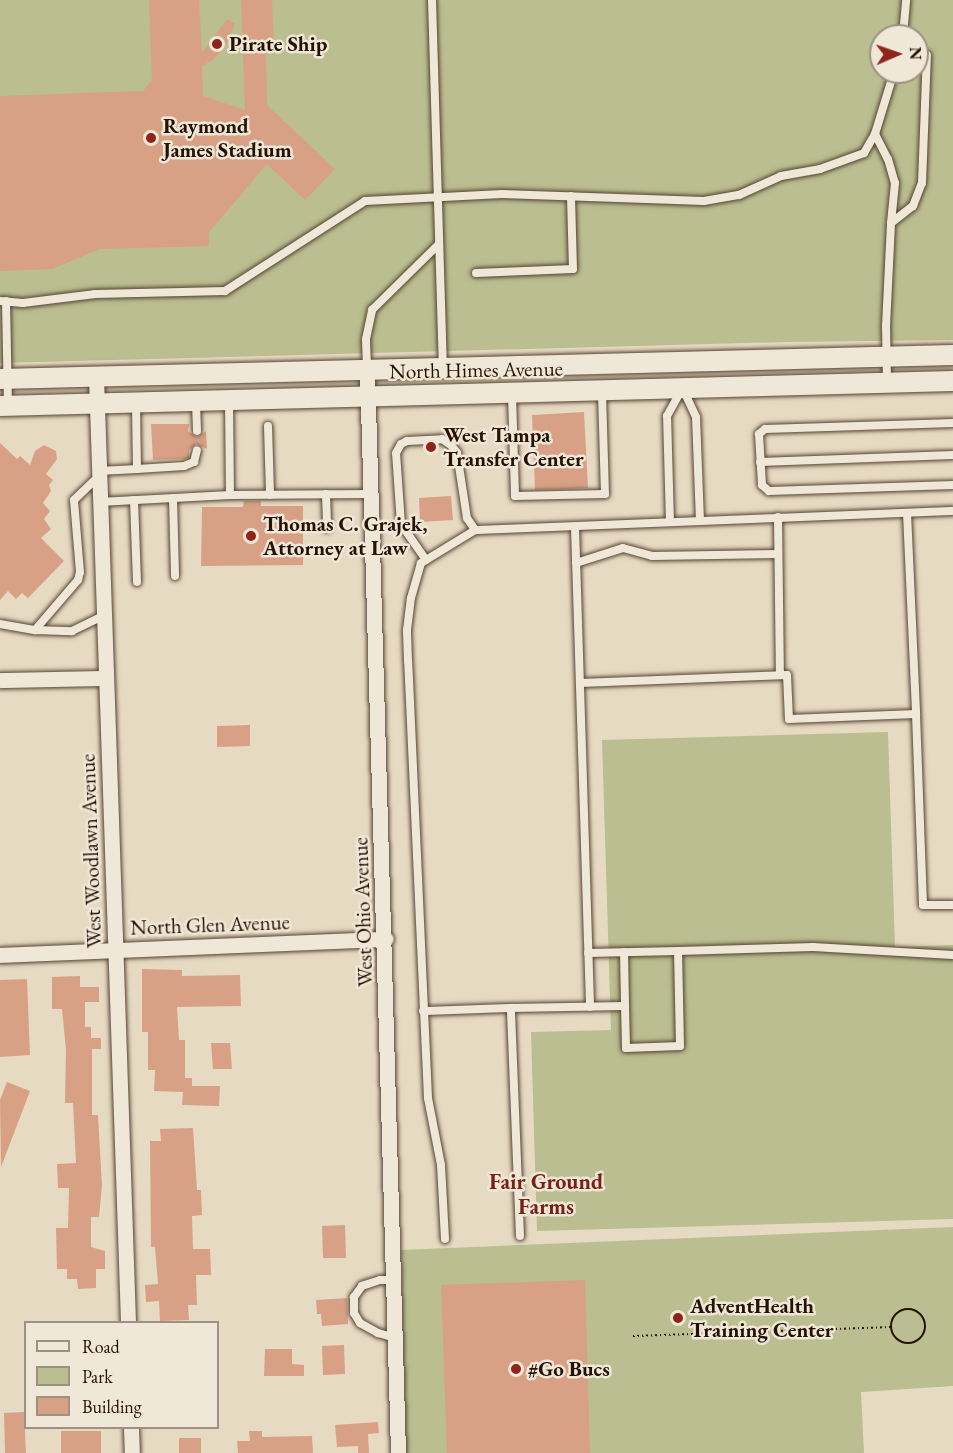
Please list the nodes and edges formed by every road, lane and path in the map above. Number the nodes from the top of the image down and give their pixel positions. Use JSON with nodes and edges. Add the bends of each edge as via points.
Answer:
{"nodes":[{"id":1,"x":432,"y":0,"type":"edge"},
{"id":2,"x":906,"y":0,"type":"edge"},
{"id":3,"x":904,"y":24,"type":"edge"},
{"id":4,"x":890,"y":84,"type":"edge"},
{"id":5,"x":926,"y":84,"type":"edge"},
{"id":6,"x":875,"y":135,"type":"junction"},
{"id":7,"x":437,"y":196,"type":"junction"},
{"id":8,"x":571,"y":196,"type":"junction"},
{"id":9,"x":891,"y":223,"type":"junction"},
{"id":10,"x":439,"y":244,"type":"junction"},
{"id":11,"x":476,"y":273,"type":"dead end"},
{"id":12,"x":3,"y":301,"type":"edge"},
{"id":13,"x":953,"y":355,"type":"edge"},
{"id":14,"x":888,"y":357,"type":"junction"},
{"id":15,"x":681,"y":363,"type":"junction"},
{"id":16,"x":443,"y":368,"type":"junction"},
{"id":17,"x":367,"y":370,"type":"junction"},
{"id":18,"x":96,"y":377,"type":"junction"},
{"id":19,"x":4,"y":379,"type":"edge"},
{"id":20,"x":953,"y":381,"type":"edge"},
{"id":21,"x":887,"y":382,"type":"junction"},
{"id":22,"x":683,"y":388,"type":"junction"},
{"id":23,"x":602,"y":391,"type":"junction"},
{"id":24,"x":512,"y":393,"type":"junction"},
{"id":25,"x":368,"y":396,"type":"junction"},
{"id":26,"x":229,"y":400,"type":"junction"},
{"id":27,"x":196,"y":401,"type":"junction"},
{"id":28,"x":97,"y":403,"type":"junction"},
{"id":29,"x":4,"y":406,"type":"edge"},
{"id":30,"x":136,"y":411,"type":"junction"},
{"id":31,"x":953,"y":423,"type":"edge"},
{"id":32,"x":268,"y":426,"type":"dead end"},
{"id":33,"x":196,"y":431,"type":"dead end"},
{"id":34,"x":197,"y":450,"type":"dead end"},
{"id":35,"x":953,"y":455,"type":"edge"},
{"id":36,"x":760,"y":462,"type":"junction"},
{"id":37,"x":137,"y":469,"type":"junction"},
{"id":38,"x":99,"y":474,"type":"junction"},
{"id":39,"x":953,"y":485,"type":"edge"},
{"id":40,"x":326,"y":494,"type":"junction"},
{"id":41,"x":371,"y":494,"type":"junction"},
{"id":42,"x":230,"y":495,"type":"junction"},
{"id":43,"x":270,"y":495,"type":"junction"},
{"id":44,"x":173,"y":498,"type":"junction"},
{"id":45,"x":134,"y":500,"type":"junction"},
{"id":46,"x":99,"y":502,"type":"junction"},
{"id":47,"x":953,"y":511,"type":"edge"},
{"id":48,"x":908,"y":513,"type":"junction"},
{"id":49,"x":778,"y":517,"type":"junction"},
{"id":50,"x":700,"y":520,"type":"junction"},
{"id":51,"x":670,"y":522,"type":"junction"},
{"id":52,"x":575,"y":527,"type":"junction"},
{"id":53,"x":327,"y":528,"type":"dead end"},
{"id":54,"x":475,"y":530,"type":"junction"},
{"id":55,"x":778,"y":554,"type":"junction"},
{"id":56,"x":426,"y":560,"type":"junction"},
{"id":57,"x":576,"y":563,"type":"junction"},
{"id":58,"x":175,"y":576,"type":"dead end"},
{"id":59,"x":137,"y":582,"type":"dead end"},
{"id":60,"x":103,"y":616,"type":"junction"},
{"id":61,"x":0,"y":624,"type":"edge"},
{"id":62,"x":35,"y":630,"type":"junction"},
{"id":63,"x":780,"y":675,"type":"junction"},
{"id":64,"x":106,"y":678,"type":"junction"},
{"id":65,"x":0,"y":680,"type":"edge"},
{"id":66,"x":580,"y":683,"type":"junction"},
{"id":67,"x":916,"y":714,"type":"junction"},
{"id":68,"x":953,"y":905,"type":"edge"},
{"id":69,"x":386,"y":939,"type":"junction"},
{"id":70,"x":116,"y":950,"type":"junction"},
{"id":71,"x":678,"y":951,"type":"junction"},
{"id":72,"x":624,"y":952,"type":"junction"},
{"id":73,"x":588,"y":953,"type":"junction"},
{"id":74,"x":0,"y":955,"type":"edge"},
{"id":75,"x":953,"y":955,"type":"edge"},
{"id":76,"x":590,"y":1006,"type":"junction"},
{"id":77,"x":625,"y":1006,"type":"junction"},
{"id":78,"x":512,"y":1008,"type":"junction"},
{"id":79,"x":423,"y":1011,"type":"junction"},
{"id":80,"x":520,"y":1236,"type":"dead end"},
{"id":81,"x":445,"y":1239,"type":"dead end"},
{"id":82,"x":394,"y":1280,"type":"junction"},
{"id":83,"x":128,"y":1321,"type":"edge"},
{"id":84,"x":892,"y":1327,"type":"junction"},
{"id":85,"x":633,"y":1336,"type":"dead end"},
{"id":86,"x":395,"y":1338,"type":"junction"},
{"id":87,"x":131,"y":1429,"type":"edge"},
{"id":88,"x":132,"y":1453,"type":"edge"},
{"id":89,"x":398,"y":1453,"type":"edge"}],
"edges":[{"from":1,"to":7,"type":"lane"},
{"from":2,"to":3,"type":"lane"},
{"from":4,"to":6,"type":"lane"},
{"from":5,"to":9,"type":"lane","via":[[922,183],[913,206]]},
{"from":6,"to":8,"type":"lane","via":[[864,153],[820,170],[781,176],[739,195],[704,201]]},
{"from":6,"to":9,"type":"lane","via":[[895,183]]},
{"from":7,"to":8,"type":"lane"},
{"from":7,"to":10,"type":"lane"},
{"from":7,"to":12,"type":"lane","via":[[365,201],[225,291]]},
{"from":8,"to":11,"type":"lane","via":[[573,269]]},
{"from":9,"to":14,"type":"lane"},
{"from":10,"to":16,"type":"lane"},
{"from":10,"to":17,"type":"lane","via":[[372,310],[366,339]]},
{"from":12,"to":19,"type":"lane"},
{"from":13,"to":14,"type":"street","name":"North Himes Avenue"},
{"from":14,"to":15,"type":"street","name":"North Himes Avenue"},
{"from":14,"to":21,"type":"lane"},
{"from":15,"to":16,"type":"street","name":"North Himes Avenue"},
{"from":15,"to":22,"type":"street"},
{"from":16,"to":17,"type":"street","name":"North Himes Avenue"},
{"from":17,"to":18,"type":"street","name":"North Himes Avenue"},
{"from":17,"to":25,"type":"street","name":"West Ohio Avenue"},
{"from":18,"to":19,"type":"street","name":"North Himes Avenue"},
{"from":18,"to":28,"type":"street","name":"West Woodlawn Avenue"},
{"from":19,"to":29,"type":"lane"},
{"from":20,"to":21,"type":"street","name":"North Himes Avenue"},
{"from":21,"to":22,"type":"street","name":"North Himes Avenue"},
{"from":22,"to":23,"type":"street","name":"North Himes Avenue"},
{"from":22,"to":50,"type":"lane","via":[[696,417]]},
{"from":22,"to":51,"type":"lane","via":[[667,416]]},
{"from":23,"to":24,"type":"street","name":"North Himes Avenue"},
{"from":23,"to":24,"type":"lane","via":[[605,494],[582,495],[515,496]]},
{"from":24,"to":25,"type":"street","name":"North Himes Avenue"},
{"from":25,"to":26,"type":"street","name":"North Himes Avenue"},
{"from":25,"to":41,"type":"street","name":"West Ohio Avenue"},
{"from":26,"to":27,"type":"street","name":"North Himes Avenue"},
{"from":26,"to":42,"type":"lane"},
{"from":27,"to":30,"type":"street","name":"North Himes Avenue"},
{"from":27,"to":33,"type":"lane"},
{"from":28,"to":29,"type":"street","name":"North Himes Avenue"},
{"from":28,"to":30,"type":"street","name":"North Himes Avenue"},
{"from":28,"to":38,"type":"street","name":"West Woodlawn Avenue"},
{"from":30,"to":37,"type":"lane"},
{"from":31,"to":36,"type":"lane","via":[[761,431]]},
{"from":32,"to":43,"type":"lane"},
{"from":34,"to":37,"type":"lane","via":[[194,462],[184,466]]},
{"from":35,"to":36,"type":"lane"},
{"from":36,"to":39,"type":"lane","via":[[764,489],[769,491]]},
{"from":37,"to":38,"type":"lane"},
{"from":38,"to":46,"type":"street","name":"West Woodlawn Avenue"},
{"from":38,"to":62,"type":"lane","via":[[74,500],[78,580]]},
{"from":40,"to":41,"type":"lane"},
{"from":40,"to":43,"type":"lane"},
{"from":40,"to":53,"type":"lane"},
{"from":41,"to":69,"type":"street","name":"West Ohio Avenue"},
{"from":42,"to":43,"type":"lane"},
{"from":42,"to":44,"type":"lane"},
{"from":44,"to":45,"type":"lane"},
{"from":44,"to":58,"type":"lane"},
{"from":45,"to":46,"type":"lane"},
{"from":45,"to":59,"type":"lane"},
{"from":46,"to":60,"type":"street","name":"West Woodlawn Avenue"},
{"from":47,"to":48,"type":"lane"},
{"from":48,"to":49,"type":"lane"},
{"from":48,"to":67,"type":"lane"},
{"from":49,"to":50,"type":"lane"},
{"from":49,"to":55,"type":"lane"},
{"from":50,"to":51,"type":"lane"},
{"from":51,"to":52,"type":"lane"},
{"from":52,"to":54,"type":"lane"},
{"from":52,"to":57,"type":"lane"},
{"from":54,"to":56,"type":"lane"},
{"from":54,"to":56,"type":"lane","via":[[467,518],[456,453],[451,445],[442,439],[401,444],[396,453],[401,524]]},
{"from":55,"to":57,"type":"lane","via":[[652,556],[623,548]]},
{"from":55,"to":63,"type":"lane"},
{"from":56,"to":79,"type":"lane","via":[[421,563],[411,598],[407,630]]},
{"from":57,"to":66,"type":"lane"},
{"from":60,"to":62,"type":"lane","via":[[72,631]]},
{"from":60,"to":64,"type":"street","name":"West Woodlawn Avenue"},
{"from":61,"to":62,"type":"lane"},
{"from":63,"to":66,"type":"lane"},
{"from":63,"to":67,"type":"lane","via":[[787,675],[789,719]]},
{"from":64,"to":65,"type":"street"},
{"from":64,"to":70,"type":"street","name":"West Woodlawn Avenue"},
{"from":66,"to":73,"type":"lane"},
{"from":67,"to":68,"type":"lane","via":[[923,905]]},
{"from":69,"to":70,"type":"street","name":"North Glen Avenue"},
{"from":69,"to":82,"type":"street","name":"West Ohio Avenue"},
{"from":70,"to":74,"type":"street","name":"North Glen Avenue"},
{"from":70,"to":83,"type":"street","name":"West Woodlawn Avenue"},
{"from":71,"to":72,"type":"lane"},
{"from":71,"to":75,"type":"lane","via":[[813,946]]},
{"from":71,"to":77,"type":"lane","via":[[681,1046],[626,1048]]},
{"from":72,"to":73,"type":"lane"},
{"from":72,"to":77,"type":"lane"},
{"from":73,"to":76,"type":"lane"},
{"from":76,"to":77,"type":"lane"},
{"from":76,"to":78,"type":"lane"},
{"from":78,"to":79,"type":"lane"},
{"from":78,"to":80,"type":"lane"},
{"from":79,"to":81,"type":"lane","via":[[428,1098],[441,1165]]},
{"from":82,"to":86,"type":"street","name":"West Ohio Avenue"},
{"from":82,"to":86,"type":"lane","via":[[362,1286],[354,1297],[354,1313],[360,1323]]},
{"from":84,"to":84,"type":"path","via":[[895,1316],[908,1309],[919,1312],[926,1327],[917,1341],[906,1343],[897,1339]]},
{"from":84,"to":85,"type":"path"},
{"from":86,"to":89,"type":"street","name":"West Ohio Avenue"},
{"from":87,"to":88,"type":"street"}]}
